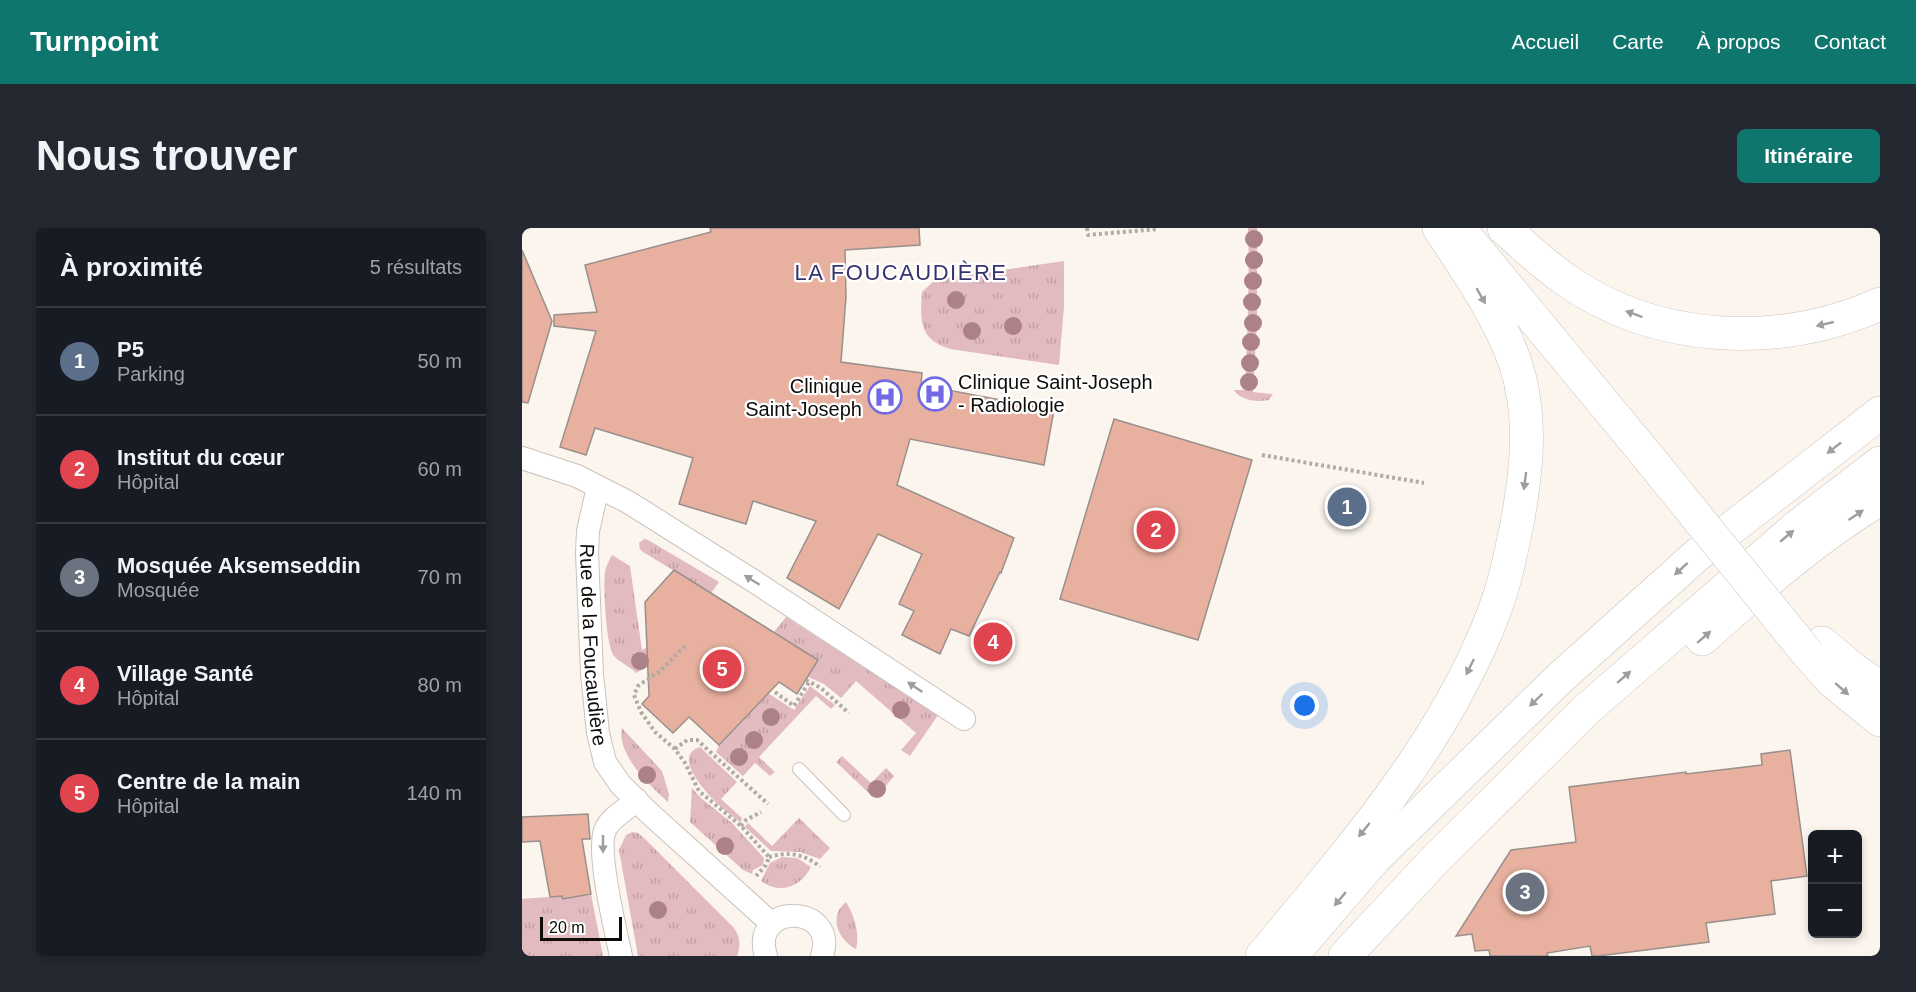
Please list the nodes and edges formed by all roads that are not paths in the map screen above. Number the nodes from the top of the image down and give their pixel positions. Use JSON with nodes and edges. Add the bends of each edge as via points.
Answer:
{"nodes":[{"id":1,"x":1439,"y":228,"type":"edge"},
{"id":2,"x":1459,"y":228,"type":"edge"},
{"id":3,"x":1479,"y":228,"type":"edge"},
{"id":4,"x":1504,"y":228,"type":"edge"},
{"id":5,"x":1880,"y":304,"type":"edge"},
{"id":6,"x":1880,"y":413,"type":"edge"},
{"id":7,"x":1656,"y":453,"type":"junction"},
{"id":8,"x":522,"y":458,"type":"edge"},
{"id":9,"x":1880,"y":463,"type":"edge"},
{"id":10,"x":598,"y":487,"type":"junction"},
{"id":11,"x":1880,"y":499,"type":"edge"},
{"id":12,"x":1815,"y":649,"type":"junction"},
{"id":13,"x":1880,"y":688,"type":"edge"},
{"id":14,"x":963,"y":719,"type":"dead end"},
{"id":15,"x":1880,"y":720,"type":"edge"},
{"id":16,"x":799,"y":769,"type":"dead end"},
{"id":17,"x":637,"y":800,"type":"junction"},
{"id":18,"x":844,"y":814,"type":"dead end"},
{"id":19,"x":1433,"y":862,"type":"junction"},
{"id":20,"x":772,"y":924,"type":"junction"},
{"id":21,"x":621,"y":956,"type":"edge"},
{"id":22,"x":766,"y":956,"type":"edge"},
{"id":23,"x":822,"y":956,"type":"edge"},
{"id":24,"x":1262,"y":956,"type":"edge"},
{"id":25,"x":1291,"y":956,"type":"edge"},
{"id":26,"x":1345,"y":956,"type":"edge"}],
"edges":[{"from":1,"to":24,"type":"highway","one_way":true,"via":[[1497,322],[1515,363],[1525,407],[1524,488],[1504,580],[1485,637],[1433,735],[1370,823]]},
{"from":2,"to":7,"type":"highway"},
{"from":3,"to":7,"type":"highway"},
{"from":5,"to":4,"type":"highway","one_way":true,"via":[[1838,321],[1788,331],[1739,334],[1681,328],[1628,312],[1585,291]]},
{"from":6,"to":25,"type":"highway","one_way":true,"via":[[1697,555],[1560,678],[1375,858]]},
{"from":7,"to":12,"type":"highway","via":[[1791,608]]},
{"from":8,"to":10,"type":"street"},
{"from":19,"to":9,"type":"highway","one_way":true,"via":[[1587,709],[1798,526]]},
{"from":14,"to":10,"type":"street","one_way":true,"via":[[752,580]]},
{"from":10,"to":17,"type":"street","name":"Rue de la Foucaudière","via":[[586,554],[598,733],[605,762]]},
{"from":19,"to":11,"type":"highway","one_way":true,"via":[[1800,556]]},
{"from":12,"to":13,"type":"highway"},
{"from":12,"to":15,"type":"highway","one_way":true,"via":[[1832,681]]},
{"from":16,"to":18,"type":"lane"},
{"from":17,"to":20,"type":"street","name":"Rue de la Foucaudière"},
{"from":17,"to":21,"type":"street","one_way":true,"via":[[612,820],[602,838]]},
{"from":19,"to":26,"type":"highway"},
{"from":20,"to":22,"type":"street","via":[[764,942]]},
{"from":20,"to":23,"type":"street","via":[[792,915],[811,920],[823,937]]}]}
